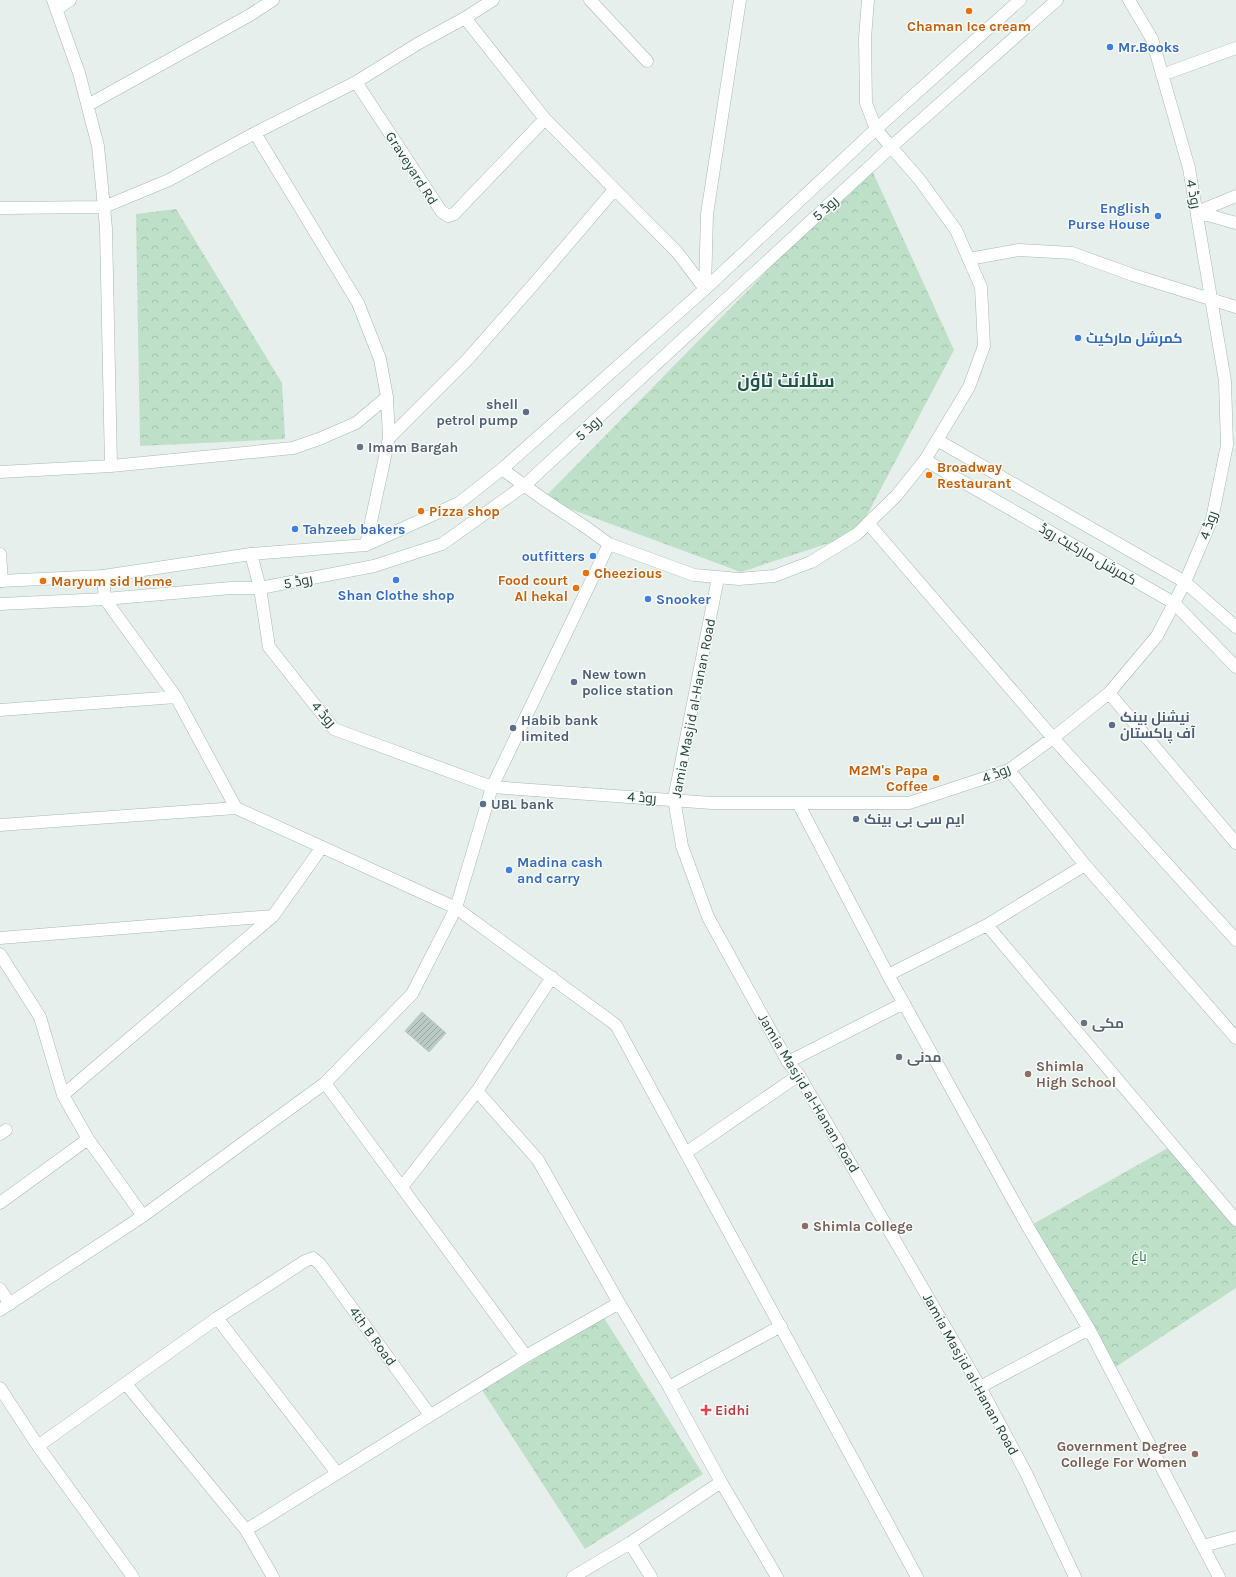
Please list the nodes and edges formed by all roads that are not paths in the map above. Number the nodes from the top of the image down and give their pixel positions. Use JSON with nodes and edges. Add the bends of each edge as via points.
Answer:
{"nodes":[{"id":1,"x":70,"y":0,"type":"edge"},
{"id":2,"x":273,"y":0,"type":"edge"},
{"id":3,"x":493,"y":0,"type":"edge"},
{"id":4,"x":590,"y":0,"type":"edge"},
{"id":5,"x":740,"y":0,"type":"edge"},
{"id":6,"x":868,"y":0,"type":"edge"},
{"id":7,"x":1020,"y":0,"type":"edge"},
{"id":8,"x":1057,"y":0,"type":"edge"},
{"id":9,"x":1129,"y":0,"type":"edge"},
{"id":10,"x":55,"y":5,"type":"edge"},
{"id":11,"x":465,"y":18,"type":"junction"},
{"id":12,"x":1236,"y":48,"type":"edge"},
{"id":13,"x":647,"y":61,"type":"dead end"},
{"id":14,"x":1162,"y":75,"type":"junction"},
{"id":15,"x":356,"y":82,"type":"junction"},
{"id":16,"x":88,"y":105,"type":"junction"},
{"id":17,"x":545,"y":119,"type":"junction"},
{"id":18,"x":876,"y":129,"type":"junction"},
{"id":19,"x":255,"y":133,"type":"junction"},
{"id":20,"x":891,"y":148,"type":"junction"},
{"id":21,"x":614,"y":190,"type":"junction"},
{"id":22,"x":1236,"y":196,"type":"edge"},
{"id":23,"x":104,"y":207,"type":"junction"},
{"id":24,"x":0,"y":208,"type":"edge"},
{"id":25,"x":1197,"y":212,"type":"junction"},
{"id":26,"x":1236,"y":223,"type":"edge"},
{"id":27,"x":969,"y":259,"type":"junction"},
{"id":28,"x":705,"y":289,"type":"junction"},
{"id":29,"x":1211,"y":299,"type":"junction"},
{"id":30,"x":1236,"y":308,"type":"edge"},
{"id":31,"x":387,"y":397,"type":"junction"},
{"id":32,"x":389,"y":438,"type":"junction"},
{"id":33,"x":937,"y":440,"type":"junction"},
{"id":34,"x":925,"y":460,"type":"junction"},
{"id":35,"x":112,"y":466,"type":"junction"},
{"id":36,"x":502,"y":469,"type":"junction"},
{"id":37,"x":0,"y":472,"type":"edge"},
{"id":38,"x":525,"y":486,"type":"junction"},
{"id":39,"x":868,"y":523,"type":"junction"},
{"id":40,"x":609,"y":544,"type":"junction"},
{"id":41,"x":366,"y":545,"type":"junction"},
{"id":42,"x":0,"y":554,"type":"edge"},
{"id":43,"x":251,"y":554,"type":"junction"},
{"id":44,"x":103,"y":576,"type":"junction"},
{"id":45,"x":718,"y":578,"type":"junction"},
{"id":46,"x":1,"y":581,"type":"edge"},
{"id":47,"x":1185,"y":582,"type":"junction"},
{"id":48,"x":260,"y":588,"type":"junction"},
{"id":49,"x":105,"y":599,"type":"junction"},
{"id":50,"x":1174,"y":603,"type":"junction"},
{"id":51,"x":0,"y":604,"type":"edge"},
{"id":52,"x":1236,"y":627,"type":"edge"},
{"id":53,"x":1236,"y":667,"type":"edge"},
{"id":54,"x":1108,"y":693,"type":"junction"},
{"id":55,"x":176,"y":697,"type":"junction"},
{"id":56,"x":0,"y":710,"type":"edge"},
{"id":57,"x":1053,"y":738,"type":"junction"},
{"id":58,"x":1009,"y":770,"type":"junction"},
{"id":59,"x":492,"y":787,"type":"junction"},
{"id":60,"x":674,"y":799,"type":"junction"},
{"id":61,"x":798,"y":803,"type":"junction"},
{"id":62,"x":236,"y":808,"type":"junction"},
{"id":63,"x":0,"y":825,"type":"edge"},
{"id":64,"x":1236,"y":843,"type":"edge"},
{"id":65,"x":322,"y":847,"type":"junction"},
{"id":66,"x":1085,"y":865,"type":"junction"},
{"id":67,"x":456,"y":908,"type":"junction"},
{"id":68,"x":273,"y":916,"type":"junction"},
{"id":69,"x":987,"y":925,"type":"junction"},
{"id":70,"x":0,"y":938,"type":"edge"},
{"id":71,"x":1236,"y":940,"type":"edge"},
{"id":72,"x":2,"y":960,"type":"edge"},
{"id":73,"x":888,"y":975,"type":"junction"},
{"id":74,"x":552,"y":977,"type":"junction"},
{"id":75,"x":904,"y":1003,"type":"junction"},
{"id":76,"x":1236,"y":1038,"type":"edge"},
{"id":77,"x":788,"y":1062,"type":"junction"},
{"id":78,"x":799,"y":1074,"type":"junction"},
{"id":79,"x":325,"y":1083,"type":"junction"},
{"id":80,"x":477,"y":1091,"type":"junction"},
{"id":81,"x":63,"y":1095,"type":"junction"},
{"id":82,"x":88,"y":1139,"type":"junction"},
{"id":83,"x":687,"y":1152,"type":"junction"},
{"id":84,"x":402,"y":1188,"type":"junction"},
{"id":85,"x":0,"y":1203,"type":"edge"},
{"id":86,"x":144,"y":1216,"type":"junction"},
{"id":87,"x":1236,"y":1220,"type":"edge"},
{"id":88,"x":0,"y":1289,"type":"edge"},
{"id":89,"x":619,"y":1303,"type":"junction"},
{"id":90,"x":5,"y":1307,"type":"edge"},
{"id":91,"x":217,"y":1318,"type":"junction"},
{"id":92,"x":781,"y":1326,"type":"junction"},
{"id":93,"x":1089,"y":1329,"type":"junction"},
{"id":94,"x":526,"y":1356,"type":"junction"},
{"id":95,"x":126,"y":1384,"type":"junction"},
{"id":96,"x":669,"y":1387,"type":"junction"},
{"id":97,"x":980,"y":1387,"type":"junction"},
{"id":98,"x":0,"y":1388,"type":"edge"},
{"id":99,"x":430,"y":1416,"type":"junction"},
{"id":100,"x":38,"y":1446,"type":"junction"},
{"id":101,"x":337,"y":1473,"type":"junction"},
{"id":102,"x":721,"y":1482,"type":"junction"},
{"id":103,"x":246,"y":1530,"type":"junction"},
{"id":104,"x":1236,"y":1537,"type":"edge"},
{"id":105,"x":630,"y":1543,"type":"junction"},
{"id":106,"x":1203,"y":1546,"type":"junction"},
{"id":107,"x":133,"y":1577,"type":"edge"},
{"id":108,"x":273,"y":1577,"type":"edge"},
{"id":109,"x":574,"y":1577,"type":"edge"},
{"id":110,"x":651,"y":1577,"type":"edge"},
{"id":111,"x":777,"y":1577,"type":"edge"},
{"id":112,"x":917,"y":1577,"type":"edge"},
{"id":113,"x":1074,"y":1577,"type":"edge"},
{"id":114,"x":1219,"y":1577,"type":"edge"}],
"edges":[{"from":1,"to":10,"type":"street"},
{"from":2,"to":16,"type":"street"},
{"from":3,"to":11,"type":"street"},
{"from":4,"to":13,"type":"street"},
{"from":5,"to":28,"type":"street","via":[[707,214]]},
{"from":6,"to":18,"type":"street","via":[[865,38],[866,103]]},
{"from":7,"to":18,"type":"street","name":"روڈ 5"},
{"from":8,"to":20,"type":"street","name":"روڈ 5"},
{"from":9,"to":14,"type":"street","name":"روڈ 4","via":[[1152,39]]},
{"from":10,"to":16,"type":"street"},
{"from":11,"to":15,"type":"street"},
{"from":11,"to":17,"type":"street"},
{"from":12,"to":14,"type":"street"},
{"from":14,"to":25,"type":"street","name":"روڈ 4","via":[[1189,168]]},
{"from":15,"to":17,"type":"street","name":"Graveyard Rd","via":[[441,211],[448,216],[454,214]]},
{"from":15,"to":19,"type":"street"},
{"from":16,"to":23,"type":"street","via":[[98,146]]},
{"from":17,"to":21,"type":"street"},
{"from":18,"to":20,"type":"street"},
{"from":18,"to":28,"type":"street","name":"روڈ 5"},
{"from":19,"to":23,"type":"street","via":[[169,180]]},
{"from":19,"to":31,"type":"street","via":[[358,303],[380,359]]},
{"from":20,"to":27,"type":"street","via":[[919,179],[956,230]]},
{"from":20,"to":38,"type":"street","name":"روڈ 5"},
{"from":21,"to":28,"type":"street","via":[[677,252]]},
{"from":21,"to":32,"type":"street","via":[[467,360]]},
{"from":22,"to":25,"type":"street"},
{"from":23,"to":24,"type":"street"},
{"from":23,"to":35,"type":"street"},
{"from":25,"to":26,"type":"street"},
{"from":25,"to":29,"type":"street","name":"روڈ 4"},
{"from":27,"to":29,"type":"street","via":[[1019,250],[1072,253]]},
{"from":27,"to":33,"type":"street","via":[[982,287],[984,346],[969,387]]},
{"from":28,"to":36,"type":"street","name":"روڈ 5"},
{"from":29,"to":30,"type":"street"},
{"from":29,"to":47,"type":"street","name":"روڈ 4","via":[[1225,381],[1227,446],[1212,519]]},
{"from":31,"to":32,"type":"street"},
{"from":31,"to":35,"type":"street","via":[[356,423],[293,448]]},
{"from":32,"to":41,"type":"street"},
{"from":33,"to":34,"type":"street"},
{"from":33,"to":47,"type":"street","name":"کمرشل مارکیٹ روڈ"},
{"from":34,"to":39,"type":"street","via":[[896,496]]},
{"from":34,"to":50,"type":"street","name":"کمرشل مارکیٹ روڈ"},
{"from":35,"to":37,"type":"street"},
{"from":36,"to":38,"type":"street"},
{"from":36,"to":41,"type":"street","name":"روڈ 5","via":[[459,503]]},
{"from":38,"to":40,"type":"street"},
{"from":38,"to":48,"type":"street","name":"روڈ 5","via":[[442,544],[374,566]]},
{"from":39,"to":45,"type":"street","via":[[857,534],[811,562],[774,576]]},
{"from":39,"to":57,"type":"street"},
{"from":40,"to":45,"type":"street","via":[[694,575]]},
{"from":40,"to":59,"type":"street"},
{"from":41,"to":43,"type":"street","name":"روڈ 5"},
{"from":42,"to":46,"type":"street"},
{"from":43,"to":44,"type":"street","name":"روڈ 5"},
{"from":43,"to":48,"type":"street","name":"روڈ 4"},
{"from":44,"to":46,"type":"street","name":"روڈ 5"},
{"from":44,"to":49,"type":"street"},
{"from":45,"to":60,"type":"street","name":"Jamia Masjid al-Hanan Road"},
{"from":47,"to":50,"type":"street","name":"روڈ 4"},
{"from":47,"to":52,"type":"street","name":"کمرشل مارکیٹ روڈ"},
{"from":48,"to":49,"type":"street","name":"روڈ 5","via":[[231,588]]},
{"from":48,"to":59,"type":"street","name":"روڈ 4","via":[[269,647],[334,729]]},
{"from":49,"to":51,"type":"street","name":"روڈ 5"},
{"from":49,"to":55,"type":"street"},
{"from":50,"to":53,"type":"street","name":"کمرشل مارکیٹ روڈ"},
{"from":50,"to":54,"type":"street","name":"روڈ 4","via":[[1157,636]]},
{"from":54,"to":57,"type":"street","name":"روڈ 4"},
{"from":54,"to":64,"type":"street"},
{"from":55,"to":56,"type":"street"},
{"from":55,"to":62,"type":"street"},
{"from":57,"to":58,"type":"street","name":"روڈ 4"},
{"from":57,"to":71,"type":"street"},
{"from":58,"to":61,"type":"street","name":"روڈ 4","via":[[909,803]]},
{"from":58,"to":66,"type":"street"},
{"from":59,"to":60,"type":"street","name":"روڈ 4"},
{"from":59,"to":67,"type":"street"},
{"from":60,"to":61,"type":"street","name":"روڈ 4","via":[[712,803]]},
{"from":60,"to":77,"type":"street","name":"Jamia Masjid al-Hanan Road","via":[[682,846],[708,917]]},
{"from":61,"to":73,"type":"street"},
{"from":62,"to":63,"type":"street"},
{"from":62,"to":65,"type":"street"},
{"from":65,"to":67,"type":"street"},
{"from":65,"to":68,"type":"street"},
{"from":66,"to":69,"type":"street"},
{"from":66,"to":76,"type":"street"},
{"from":67,"to":74,"type":"street"},
{"from":67,"to":79,"type":"street","via":[[412,994]]},
{"from":68,"to":70,"type":"street"},
{"from":68,"to":81,"type":"street"},
{"from":69,"to":73,"type":"street"},
{"from":69,"to":87,"type":"street"},
{"from":72,"to":81,"type":"street","via":[[40,1017]]},
{"from":73,"to":75,"type":"street"},
{"from":74,"to":80,"type":"street"},
{"from":74,"to":83,"type":"street","via":[[616,1024]]},
{"from":75,"to":77,"type":"street"},
{"from":75,"to":93,"type":"street","via":[[1028,1227]]},
{"from":77,"to":78,"type":"street","name":"Jamia Masjid al-Hanan Road"},
{"from":78,"to":83,"type":"street"},
{"from":78,"to":97,"type":"street","name":"Jamia Masjid al-Hanan Road"},
{"from":79,"to":84,"type":"street"},
{"from":79,"to":86,"type":"street"},
{"from":80,"to":84,"type":"street"},
{"from":80,"to":89,"type":"street","via":[[538,1160]]},
{"from":81,"to":82,"type":"street"},
{"from":82,"to":85,"type":"street"},
{"from":82,"to":86,"type":"street"},
{"from":83,"to":92,"type":"street"},
{"from":84,"to":94,"type":"street"},
{"from":86,"to":90,"type":"street"},
{"from":88,"to":90,"type":"street"},
{"from":89,"to":94,"type":"street"},
{"from":89,"to":96,"type":"street"},
{"from":91,"to":95,"type":"street"},
{"from":91,"to":99,"type":"street","name":"4th B Road","via":[[304,1261],[313,1258],[320,1264]]},
{"from":91,"to":101,"type":"street"},
{"from":92,"to":96,"type":"street"},
{"from":92,"to":112,"type":"street"},
{"from":93,"to":97,"type":"street"},
{"from":93,"to":106,"type":"street"},
{"from":94,"to":99,"type":"street"},
{"from":95,"to":100,"type":"street"},
{"from":95,"to":103,"type":"street"},
{"from":96,"to":102,"type":"street"},
{"from":97,"to":113,"type":"street","name":"Jamia Masjid al-Hanan Road","via":[[1026,1473]]},
{"from":98,"to":100,"type":"street"},
{"from":99,"to":101,"type":"street"},
{"from":100,"to":107,"type":"street"},
{"from":101,"to":103,"type":"street"},
{"from":102,"to":105,"type":"street"},
{"from":102,"to":111,"type":"street"},
{"from":103,"to":108,"type":"street"},
{"from":104,"to":106,"type":"street"},
{"from":105,"to":109,"type":"street"},
{"from":105,"to":110,"type":"street"},
{"from":106,"to":114,"type":"street"}]}
